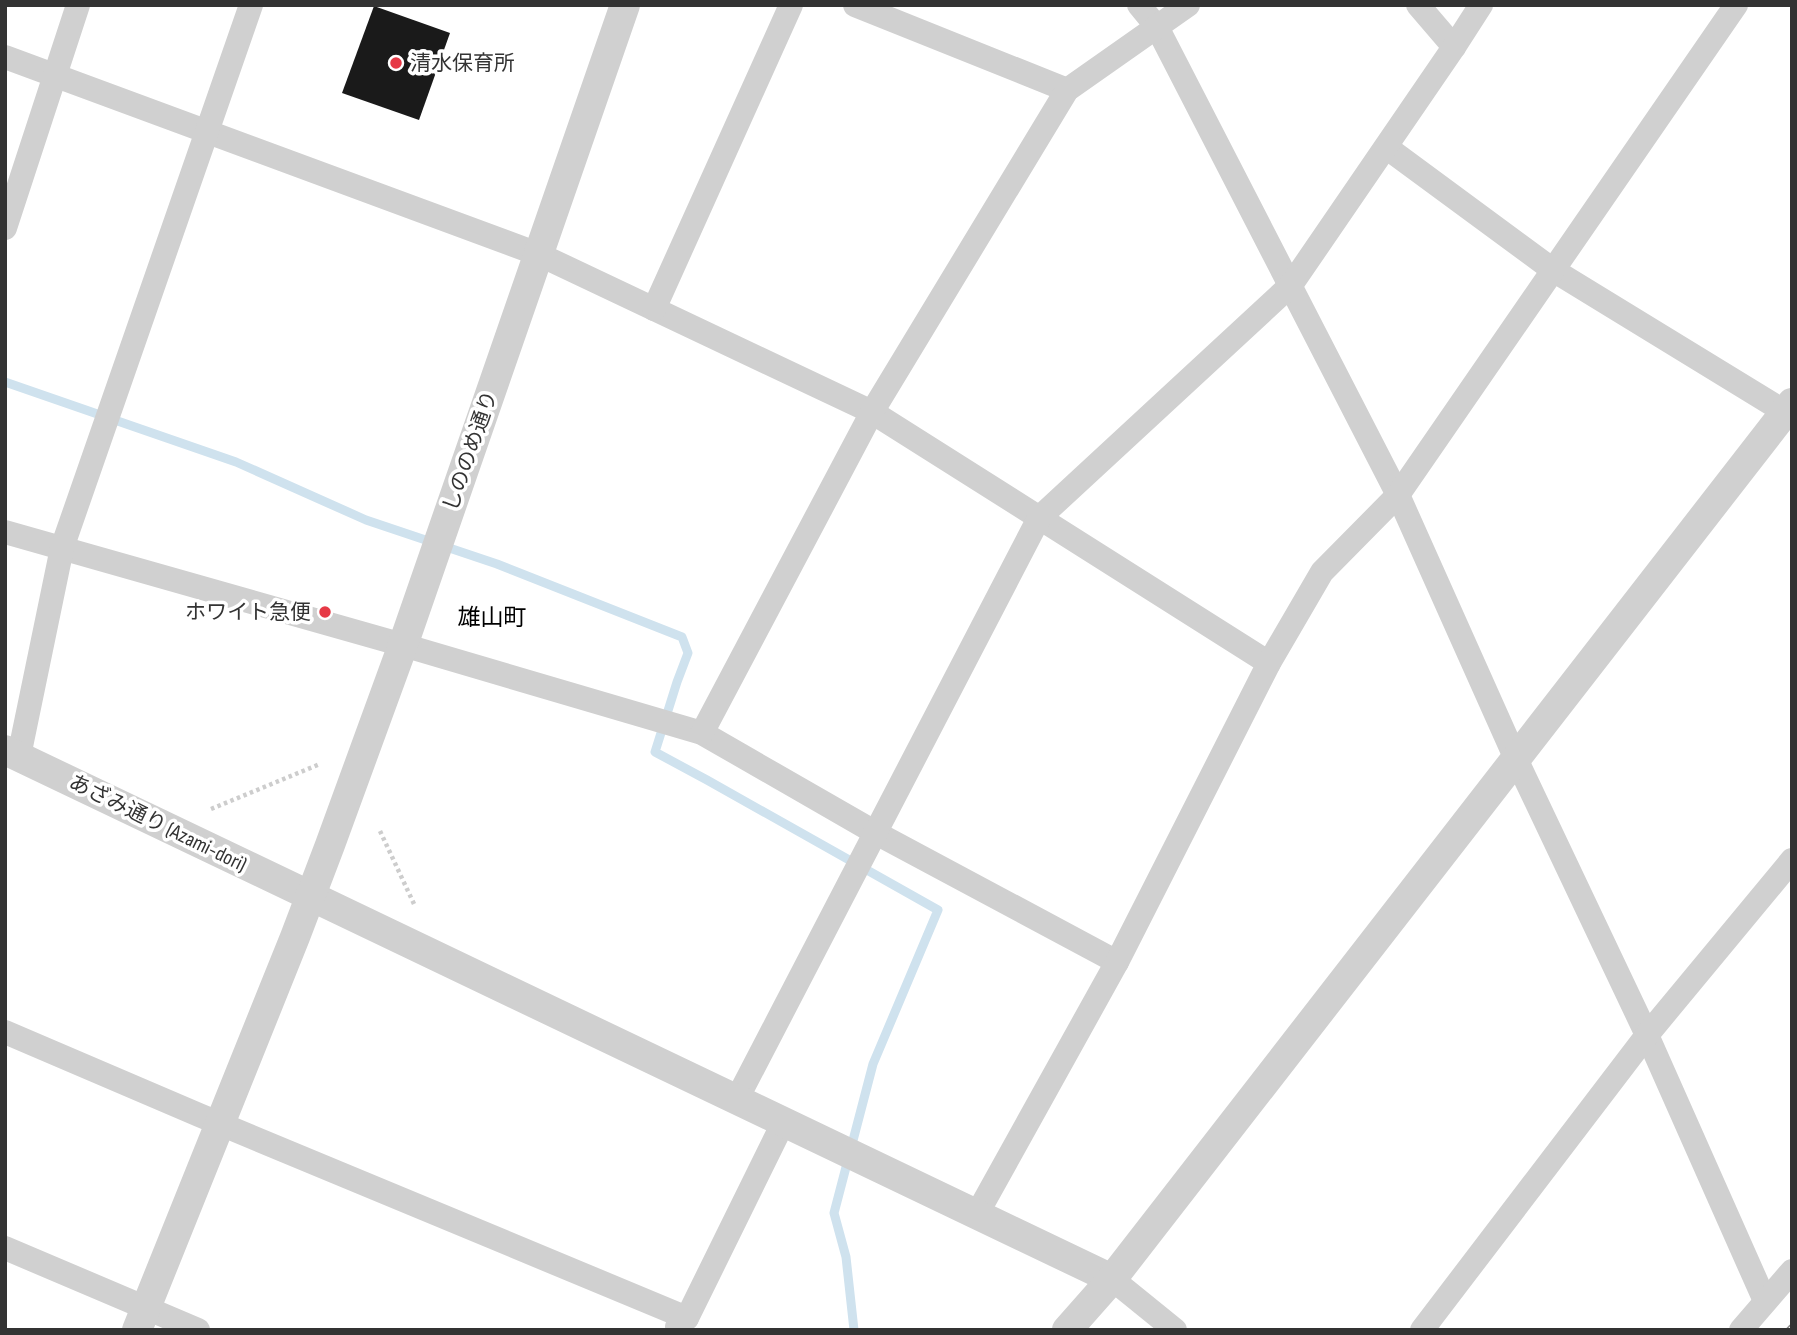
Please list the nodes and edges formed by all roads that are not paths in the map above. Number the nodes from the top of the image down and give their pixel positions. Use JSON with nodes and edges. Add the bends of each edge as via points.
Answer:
{"nodes":[{"id":1,"x":78,"y":5,"type":"edge"},
{"id":2,"x":251,"y":5,"type":"edge"},
{"id":3,"x":625,"y":5,"type":"edge"},
{"id":4,"x":792,"y":5,"type":"edge"},
{"id":5,"x":855,"y":5,"type":"edge"},
{"id":6,"x":1139,"y":5,"type":"edge"},
{"id":7,"x":1188,"y":5,"type":"edge"},
{"id":8,"x":1418,"y":5,"type":"edge"},
{"id":9,"x":1481,"y":5,"type":"edge"},
{"id":10,"x":1736,"y":5,"type":"edge"},
{"id":11,"x":1157,"y":27,"type":"junction"},
{"id":12,"x":1454,"y":47,"type":"junction"},
{"id":13,"x":5,"y":57,"type":"edge"},
{"id":14,"x":55,"y":75,"type":"junction"},
{"id":15,"x":1067,"y":90,"type":"junction"},
{"id":16,"x":206,"y":131,"type":"junction"},
{"id":17,"x":1386,"y":147,"type":"junction"},
{"id":18,"x":5,"y":228,"type":"edge"},
{"id":19,"x":538,"y":254,"type":"junction"},
{"id":20,"x":1553,"y":270,"type":"junction"},
{"id":21,"x":1291,"y":285,"type":"junction"},
{"id":22,"x":654,"y":309,"type":"junction"},
{"id":23,"x":1790,"y":411,"type":"edge"},
{"id":24,"x":872,"y":412,"type":"junction"},
{"id":25,"x":1398,"y":495,"type":"junction"},
{"id":26,"x":1039,"y":517,"type":"junction"},
{"id":27,"x":5,"y":532,"type":"edge"},
{"id":28,"x":62,"y":548,"type":"junction"},
{"id":29,"x":403,"y":645,"type":"junction"},
{"id":30,"x":1269,"y":663,"type":"junction"},
{"id":31,"x":702,"y":733,"type":"junction"},
{"id":32,"x":12,"y":753,"type":"edge"},
{"id":33,"x":1516,"y":759,"type":"junction"},
{"id":34,"x":876,"y":832,"type":"junction"},
{"id":35,"x":1792,"y":860,"type":"edge"},
{"id":36,"x":311,"y":896,"type":"junction"},
{"id":37,"x":1117,"y":962,"type":"junction"},
{"id":38,"x":5,"y":1032,"type":"edge"},
{"id":39,"x":1647,"y":1035,"type":"junction"},
{"id":40,"x":737,"y":1099,"type":"junction"},
{"id":41,"x":784,"y":1121,"type":"junction"},
{"id":42,"x":220,"y":1124,"type":"junction"},
{"id":43,"x":977,"y":1214,"type":"junction"},
{"id":44,"x":5,"y":1248,"type":"edge"},
{"id":45,"x":1792,"y":1270,"type":"edge"},
{"id":46,"x":1112,"y":1279,"type":"junction"},
{"id":47,"x":1765,"y":1301,"type":"junction"},
{"id":48,"x":141,"y":1319,"type":"edge"},
{"id":49,"x":680,"y":1324,"type":"edge"},
{"id":50,"x":198,"y":1330,"type":"edge"},
{"id":51,"x":1067,"y":1330,"type":"edge"},
{"id":52,"x":1175,"y":1330,"type":"edge"},
{"id":53,"x":1422,"y":1330,"type":"edge"},
{"id":54,"x":1741,"y":1330,"type":"edge"}],
"edges":[{"from":1,"to":14,"type":"street"},
{"from":2,"to":16,"type":"street"},
{"from":3,"to":19,"type":"street","name":"しののめ通り"},
{"from":4,"to":22,"type":"street"},
{"from":5,"to":15,"type":"street"},
{"from":6,"to":11,"type":"street"},
{"from":7,"to":11,"type":"street"},
{"from":8,"to":12,"type":"street"},
{"from":9,"to":12,"type":"street"},
{"from":10,"to":20,"type":"street"},
{"from":11,"to":15,"type":"street"},
{"from":11,"to":21,"type":"street"},
{"from":12,"to":17,"type":"street"},
{"from":13,"to":14,"type":"street"},
{"from":14,"to":16,"type":"street"},
{"from":14,"to":18,"type":"street"},
{"from":15,"to":24,"type":"street"},
{"from":16,"to":19,"type":"street"},
{"from":16,"to":28,"type":"street"},
{"from":17,"to":20,"type":"street"},
{"from":17,"to":21,"type":"street"},
{"from":19,"to":22,"type":"street"},
{"from":19,"to":29,"type":"street","name":"しののめ通り"},
{"from":20,"to":23,"type":"street"},
{"from":20,"to":25,"type":"street"},
{"from":21,"to":25,"type":"street"},
{"from":21,"to":26,"type":"street"},
{"from":22,"to":24,"type":"street"},
{"from":23,"to":33,"type":"street"},
{"from":24,"to":26,"type":"street"},
{"from":24,"to":31,"type":"street"},
{"from":25,"to":30,"type":"street","via":[[1322,572]]},
{"from":25,"to":33,"type":"street"},
{"from":26,"to":30,"type":"street"},
{"from":26,"to":34,"type":"street"},
{"from":27,"to":28,"type":"street"},
{"from":28,"to":29,"type":"street"},
{"from":28,"to":32,"type":"street"},
{"from":29,"to":31,"type":"street"},
{"from":29,"to":36,"type":"street","name":"しののめ通り"},
{"from":30,"to":37,"type":"street"},
{"from":31,"to":34,"type":"street"},
{"from":32,"to":36,"type":"street","name":"あざみ通り (Azami-dori)"},
{"from":33,"to":39,"type":"street"},
{"from":33,"to":46,"type":"street"},
{"from":34,"to":37,"type":"street"},
{"from":34,"to":40,"type":"street"},
{"from":35,"to":39,"type":"street"},
{"from":36,"to":40,"type":"street","name":"あざみ通り (Azami-dori)"},
{"from":36,"to":42,"type":"street","name":"しののめ通り"},
{"from":37,"to":43,"type":"street"},
{"from":38,"to":42,"type":"street"},
{"from":39,"to":47,"type":"street"},
{"from":39,"to":53,"type":"street"},
{"from":40,"to":41,"type":"street","name":"あざみ通り (Azami-dori)"},
{"from":41,"to":43,"type":"street","name":"あざみ通り (Azami-dori)"},
{"from":41,"to":49,"type":"street"},
{"from":42,"to":48,"type":"street","name":"しののめ通り"},
{"from":42,"to":49,"type":"street"},
{"from":43,"to":46,"type":"street","name":"あざみ通り (Azami-dori)"},
{"from":44,"to":48,"type":"street"},
{"from":45,"to":47,"type":"street"},
{"from":46,"to":51,"type":"street"},
{"from":46,"to":52,"type":"street"},
{"from":47,"to":54,"type":"street"},
{"from":48,"to":50,"type":"street"}]}
